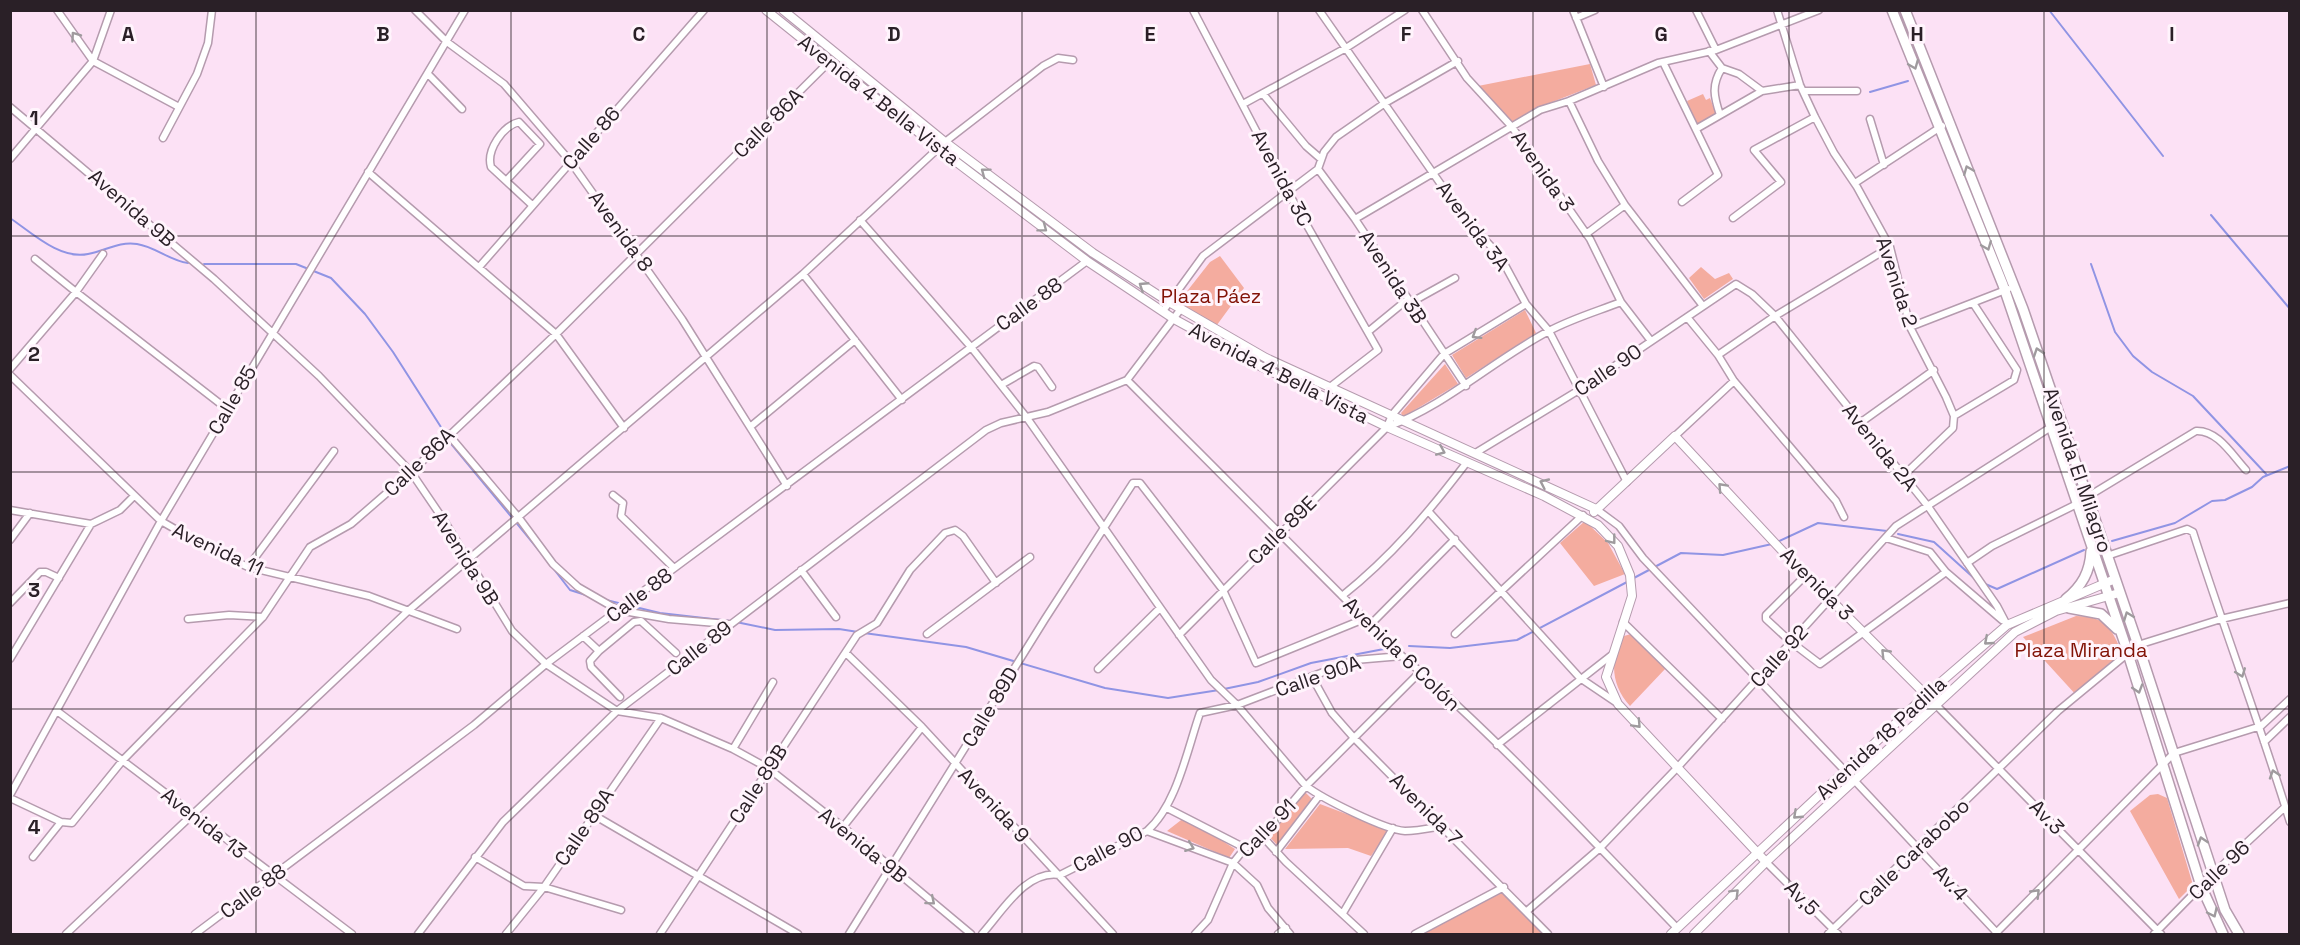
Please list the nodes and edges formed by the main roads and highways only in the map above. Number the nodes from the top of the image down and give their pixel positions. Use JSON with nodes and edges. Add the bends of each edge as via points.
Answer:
{"nodes":[{"id":1,"x":1892,"y":10,"type":"edge"},
{"id":2,"x":1905,"y":10,"type":"edge"},
{"id":3,"x":2091,"y":546,"type":"junction"},
{"id":4,"x":2121,"y":633,"type":"junction"},
{"id":5,"x":2223,"y":934,"type":"edge"},
{"id":6,"x":2239,"y":934,"type":"edge"}],
"edges":[{"from":1,"to":3,"type":"main road","name":"Avenida El Milagro","one_way":true,"via":[[2004,291]]},
{"from":6,"to":2,"type":"main road","name":"Avenida El Milagro","one_way":true,"via":[[2225,910],[2015,286]]},
{"from":3,"to":4,"type":"main road","name":"Avenida El Milagro"},
{"from":3,"to":4,"type":"main road","via":[[2086,576],[2068,603],[2101,614]]},
{"from":4,"to":5,"type":"main road","name":"Avenida El Milagro","one_way":true,"via":[[2201,886]]}]}
